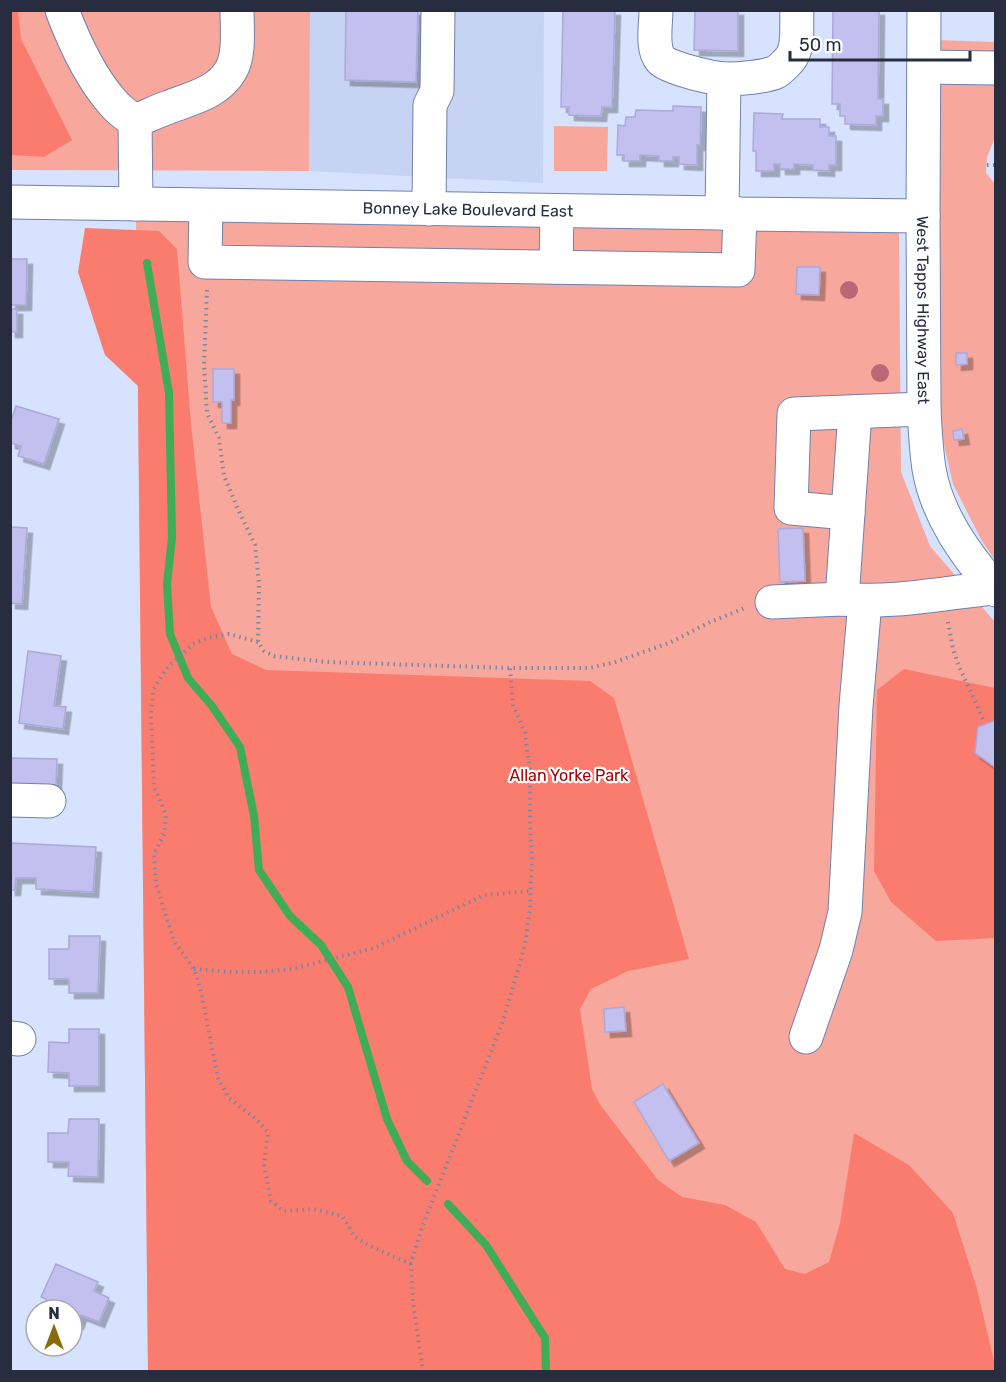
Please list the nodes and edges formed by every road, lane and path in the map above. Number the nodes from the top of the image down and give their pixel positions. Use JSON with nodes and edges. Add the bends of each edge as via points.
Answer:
{"nodes":[{"id":1,"x":62,"y":10,"type":"edge"},
{"id":2,"x":237,"y":10,"type":"edge"},
{"id":3,"x":438,"y":10,"type":"edge"},
{"id":4,"x":656,"y":10,"type":"edge"},
{"id":5,"x":796,"y":10,"type":"edge"},
{"id":6,"x":924,"y":10,"type":"edge"},
{"id":7,"x":924,"y":67,"type":"junction"},
{"id":8,"x":996,"y":68,"type":"edge"},
{"id":9,"x":724,"y":79,"type":"junction"},
{"id":10,"x":135,"y":121,"type":"junction"},
{"id":11,"x":987,"y":165,"type":"dead end"},
{"id":12,"x":996,"y":165,"type":"edge"},
{"id":13,"x":10,"y":202,"type":"edge"},
{"id":14,"x":136,"y":204,"type":"junction"},
{"id":15,"x":206,"y":206,"type":"junction"},
{"id":16,"x":429,"y":209,"type":"junction"},
{"id":17,"x":557,"y":211,"type":"junction"},
{"id":18,"x":730,"y":214,"type":"junction"},
{"id":19,"x":923,"y":216,"type":"junction"},
{"id":20,"x":556,"y":267,"type":"junction"},
{"id":21,"x":207,"y":290,"type":"dead end"},
{"id":22,"x":924,"y":409,"type":"junction"},
{"id":23,"x":855,"y":412,"type":"junction"},
{"id":24,"x":848,"y":513,"type":"junction"},
{"id":25,"x":994,"y":589,"type":"edge"},
{"id":26,"x":853,"y":600,"type":"junction"},
{"id":27,"x":772,"y":602,"type":"joint"},
{"id":28,"x":258,"y":642,"type":"junction"},
{"id":29,"x":953,"y":649,"type":"dead end"},
{"id":30,"x":510,"y":668,"type":"junction"},
{"id":31,"x":983,"y":719,"type":"dead end"},
{"id":32,"x":10,"y":800,"type":"edge"},
{"id":33,"x":49,"y":801,"type":"dead end"},
{"id":34,"x":531,"y":891,"type":"junction"},
{"id":35,"x":194,"y":969,"type":"junction"},
{"id":36,"x":806,"y":1037,"type":"dead end"},
{"id":37,"x":411,"y":1264,"type":"junction"},
{"id":38,"x":423,"y":1371,"type":"edge"}],
"edges":[{"from":1,"to":10,"type":"street","via":[[96,81],[114,105]]},
{"from":2,"to":10,"type":"street","via":[[232,69],[218,86],[200,97]]},
{"from":3,"to":16,"type":"street","via":[[437,92],[430,105]]},
{"from":4,"to":9,"type":"street","via":[[656,50],[660,58],[674,68]]},
{"from":5,"to":9,"type":"street","via":[[796,46],[777,72]]},
{"from":6,"to":7,"type":"street","name":"West Tapps Highway East"},
{"from":7,"to":8,"type":"street"},
{"from":7,"to":19,"type":"street","name":"West Tapps Highway East"},
{"from":9,"to":18,"type":"street"},
{"from":10,"to":14,"type":"street"},
{"from":11,"to":12,"type":"path"},
{"from":13,"to":14,"type":"street","name":"Bonney Lake Boulevard East"},
{"from":14,"to":15,"type":"street","name":"Bonney Lake Boulevard East"},
{"from":15,"to":16,"type":"street","name":"Bonney Lake Boulevard East"},
{"from":15,"to":20,"type":"street","via":[[205,262]]},
{"from":16,"to":17,"type":"street","name":"Bonney Lake Boulevard East"},
{"from":17,"to":18,"type":"street","name":"Bonney Lake Boulevard East"},
{"from":17,"to":20,"type":"street"},
{"from":18,"to":19,"type":"street","name":"Bonney Lake Boulevard East"},
{"from":18,"to":20,"type":"street","via":[[738,270]]},
{"from":19,"to":22,"type":"street","name":"West Tapps Highway East"},
{"from":21,"to":28,"type":"path","via":[[207,413],[219,438],[224,476],[255,545]]},
{"from":22,"to":23,"type":"street"},
{"from":22,"to":25,"type":"street","name":"West Tapps Highway East","via":[[925,439],[937,499],[967,555]]},
{"from":23,"to":24,"type":"street"},
{"from":23,"to":24,"type":"street","via":[[794,414],[791,508]]},
{"from":24,"to":26,"type":"street"},
{"from":25,"to":26,"type":"street"},
{"from":26,"to":27,"type":"street"},
{"from":26,"to":36,"type":"street","via":[[856,706],[845,912]]},
{"from":27,"to":30,"type":"path","via":[[747,607],[669,643],[615,662],[590,668]]},
{"from":28,"to":30,"type":"path","via":[[274,656],[305,660]]},
{"from":28,"to":35,"type":"path","via":[[229,634],[193,644],[166,669],[153,690],[154,787],[166,814],[164,834],[154,854],[156,884],[174,941]]},
{"from":29,"to":31,"type":"path"},
{"from":30,"to":34,"type":"path","via":[[513,705],[525,733],[530,772]]},
{"from":32,"to":33,"type":"street"},
{"from":34,"to":35,"type":"path","via":[[484,895],[374,948],[305,966],[260,972]]},
{"from":34,"to":37,"type":"path","via":[[525,945],[503,1021]]},
{"from":35,"to":37,"type":"path","via":[[218,1078],[229,1098],[268,1132],[264,1165],[271,1201],[283,1211],[314,1209],[342,1216],[355,1237]]},
{"from":37,"to":38,"type":"path"}]}
